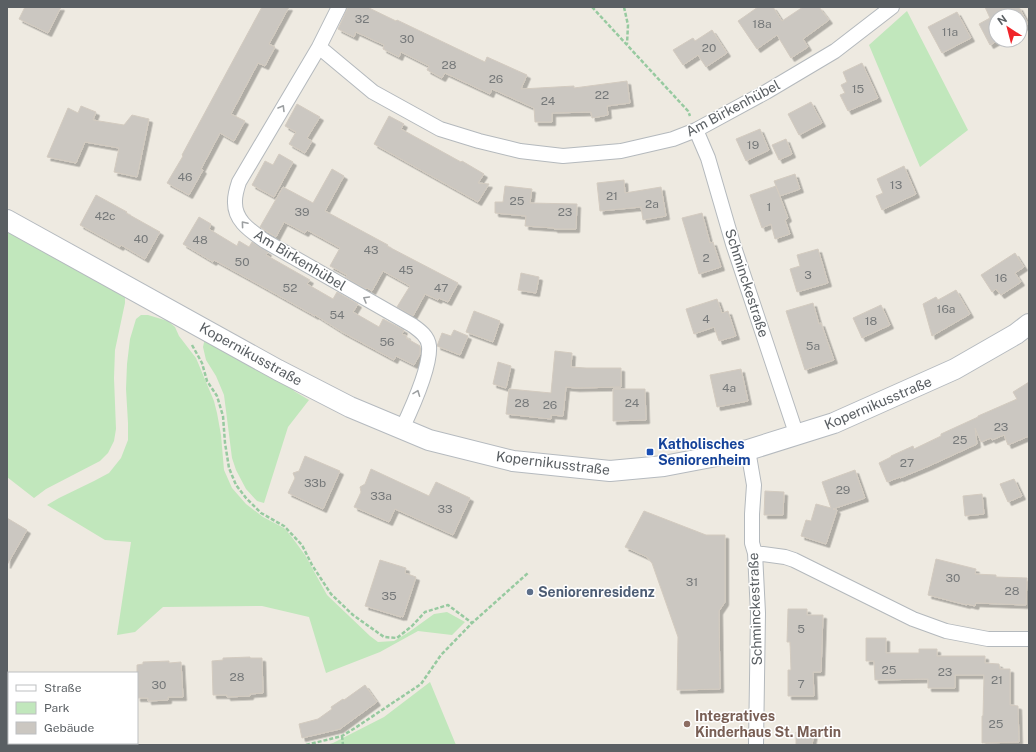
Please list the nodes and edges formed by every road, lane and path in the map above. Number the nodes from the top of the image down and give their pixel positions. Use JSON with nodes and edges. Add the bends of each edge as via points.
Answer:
{"nodes":[{"id":1,"x":338,"y":7,"type":"edge"},
{"id":2,"x":592,"y":7,"type":"edge"},
{"id":3,"x":624,"y":7,"type":"edge"},
{"id":4,"x":892,"y":7,"type":"edge"},
{"id":5,"x":627,"y":44,"type":"junction"},
{"id":6,"x":319,"y":47,"type":"junction"},
{"id":7,"x":696,"y":130,"type":"junction"},
{"id":8,"x":7,"y":220,"type":"edge"},
{"id":9,"x":1029,"y":324,"type":"edge"},
{"id":10,"x":192,"y":344,"type":"dead end"},
{"id":11,"x":402,"y":429,"type":"junction"},
{"id":12,"x":797,"y":436,"type":"junction"},
{"id":13,"x":748,"y":450,"type":"junction"},
{"id":14,"x":755,"y":553,"type":"junction"},
{"id":15,"x":528,"y":573,"type":"dead end"},
{"id":16,"x":472,"y":622,"type":"junction"},
{"id":17,"x":1029,"y":639,"type":"edge"},
{"id":18,"x":342,"y":736,"type":"junction"},
{"id":19,"x":306,"y":745,"type":"edge"},
{"id":20,"x":343,"y":745,"type":"edge"},
{"id":21,"x":756,"y":745,"type":"edge"}],
"edges":[{"from":1,"to":6,"type":"street","name":"Am Birkenhübel"},
{"from":2,"to":5,"type":"path"},
{"from":3,"to":5,"type":"path","via":[[628,25]]},
{"from":4,"to":7,"type":"street","name":"Am Birkenhübel","via":[[835,51]]},
{"from":5,"to":7,"type":"path","via":[[688,111]]},
{"from":6,"to":7,"type":"street","name":"Am Birkenhübel","via":[[372,92],[440,129],[520,151],[563,156],[621,151],[673,139]]},
{"from":11,"to":6,"type":"street","name":"Am Birkenhübel","one_way":true,"via":[[428,363],[429,345],[424,335],[412,325],[265,241],[246,227],[237,216],[235,202],[239,182]]},
{"from":7,"to":12,"type":"street","name":"Schminckestraße","via":[[708,158],[733,244]]},
{"from":8,"to":11,"type":"street","name":"Kopernikusstraße","via":[[278,370],[350,407]]},
{"from":9,"to":12,"type":"street","name":"Kopernikusstraße","via":[[955,369],[834,423]]},
{"from":10,"to":16,"type":"path","via":[[224,416],[229,468],[236,485],[261,513],[284,526],[302,546],[332,594],[353,615],[384,637],[397,638],[425,612],[448,604]]},
{"from":11,"to":13,"type":"street","name":"Kopernikusstraße","via":[[429,440],[513,461],[610,471],[664,466]]},
{"from":12,"to":13,"type":"street","name":"Kopernikusstraße"},
{"from":13,"to":14,"type":"street","name":"Schminckestraße","via":[[754,485],[752,543]]},
{"from":14,"to":17,"type":"street","via":[[794,560],[913,620],[946,631],[988,639]]},
{"from":14,"to":21,"type":"street","name":"Schminckestraße","via":[[758,612]]},
{"from":15,"to":16,"type":"path"},
{"from":16,"to":18,"type":"path","via":[[442,655],[421,684]]},
{"from":18,"to":19,"type":"path"},
{"from":18,"to":20,"type":"path"}]}
